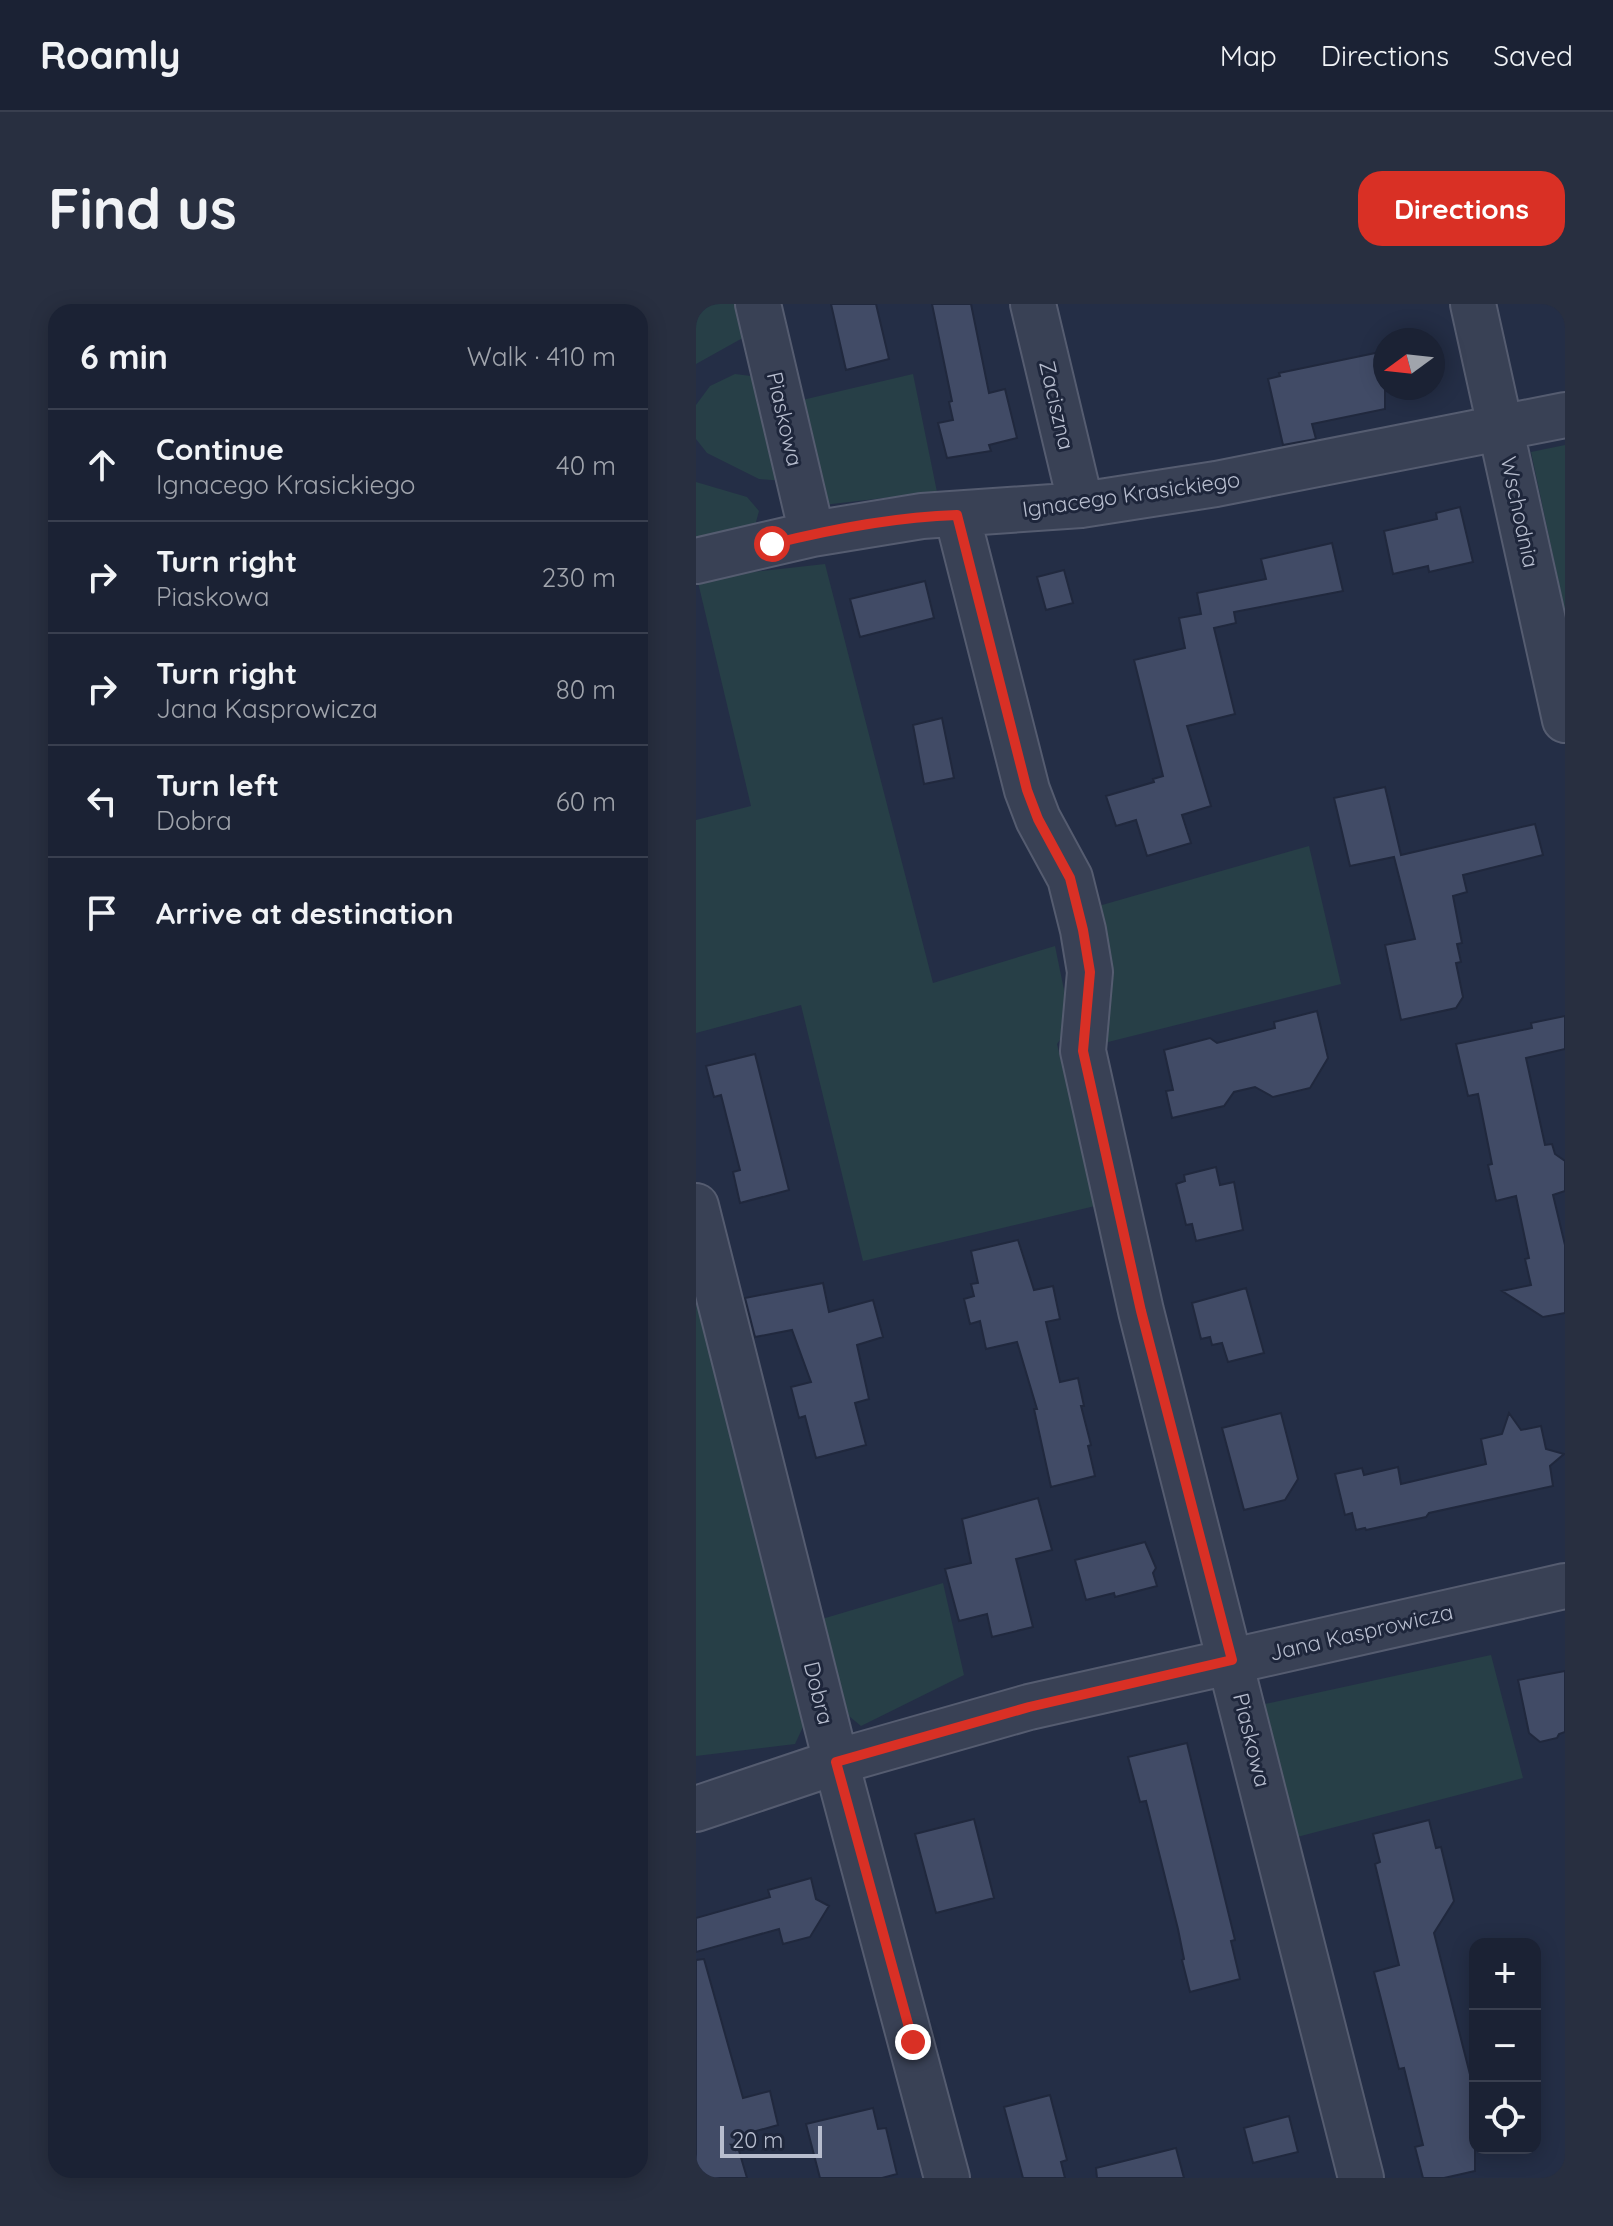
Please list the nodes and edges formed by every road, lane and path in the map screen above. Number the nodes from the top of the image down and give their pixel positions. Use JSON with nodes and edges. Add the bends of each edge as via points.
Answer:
{"nodes":[{"id":1,"x":758,"y":304,"type":"edge"},
{"id":2,"x":1033,"y":304,"type":"edge"},
{"id":3,"x":1473,"y":304,"type":"edge"},
{"id":4,"x":1565,"y":415,"type":"edge"},
{"id":5,"x":1501,"y":426,"type":"junction"},
{"id":6,"x":1081,"y":505,"type":"junction"},
{"id":7,"x":957,"y":515,"type":"junction"},
{"id":8,"x":812,"y":534,"type":"junction"},
{"id":9,"x":696,"y":561,"type":"edge"},
{"id":10,"x":1565,"y":720,"type":"edge"},
{"id":11,"x":696,"y":1206,"type":"edge"},
{"id":12,"x":1565,"y":1586,"type":"edge"},
{"id":13,"x":1232,"y":1660,"type":"junction"},
{"id":14,"x":836,"y":1762,"type":"junction"},
{"id":15,"x":696,"y":1809,"type":"edge"},
{"id":16,"x":947,"y":2178,"type":"edge"},
{"id":17,"x":1361,"y":2178,"type":"edge"}],
"edges":[{"from":1,"to":8,"type":"street","name":"Piaskowa"},
{"from":2,"to":6,"type":"street","name":"Zaciszna"},
{"from":3,"to":5,"type":"street","name":"Wschodnia"},
{"from":4,"to":5,"type":"street","name":"Ignacego Krasickiego"},
{"from":5,"to":6,"type":"street","name":"Ignacego Krasickiego"},
{"from":5,"to":10,"type":"street","name":"Wschodnia"},
{"from":6,"to":7,"type":"street","name":"Ignacego Krasickiego"},
{"from":7,"to":8,"type":"street","name":"Ignacego Krasickiego"},
{"from":7,"to":13,"type":"street","name":"Piaskowa","via":[[1027,790],[1070,878],[1083,930],[1090,972],[1083,1051],[1141,1311]]},
{"from":8,"to":9,"type":"street","name":"Ignacego Krasickiego"},
{"from":11,"to":14,"type":"street","name":"Dobra"},
{"from":12,"to":13,"type":"street","name":"Jana Kasprowicza"},
{"from":13,"to":14,"type":"street","name":"Jana Kasprowicza","via":[[1029,1707]]},
{"from":13,"to":17,"type":"street","name":"Piaskowa"},
{"from":14,"to":15,"type":"street","name":"Jana Kasprowicza"},
{"from":14,"to":16,"type":"street","name":"Dobra"}]}
